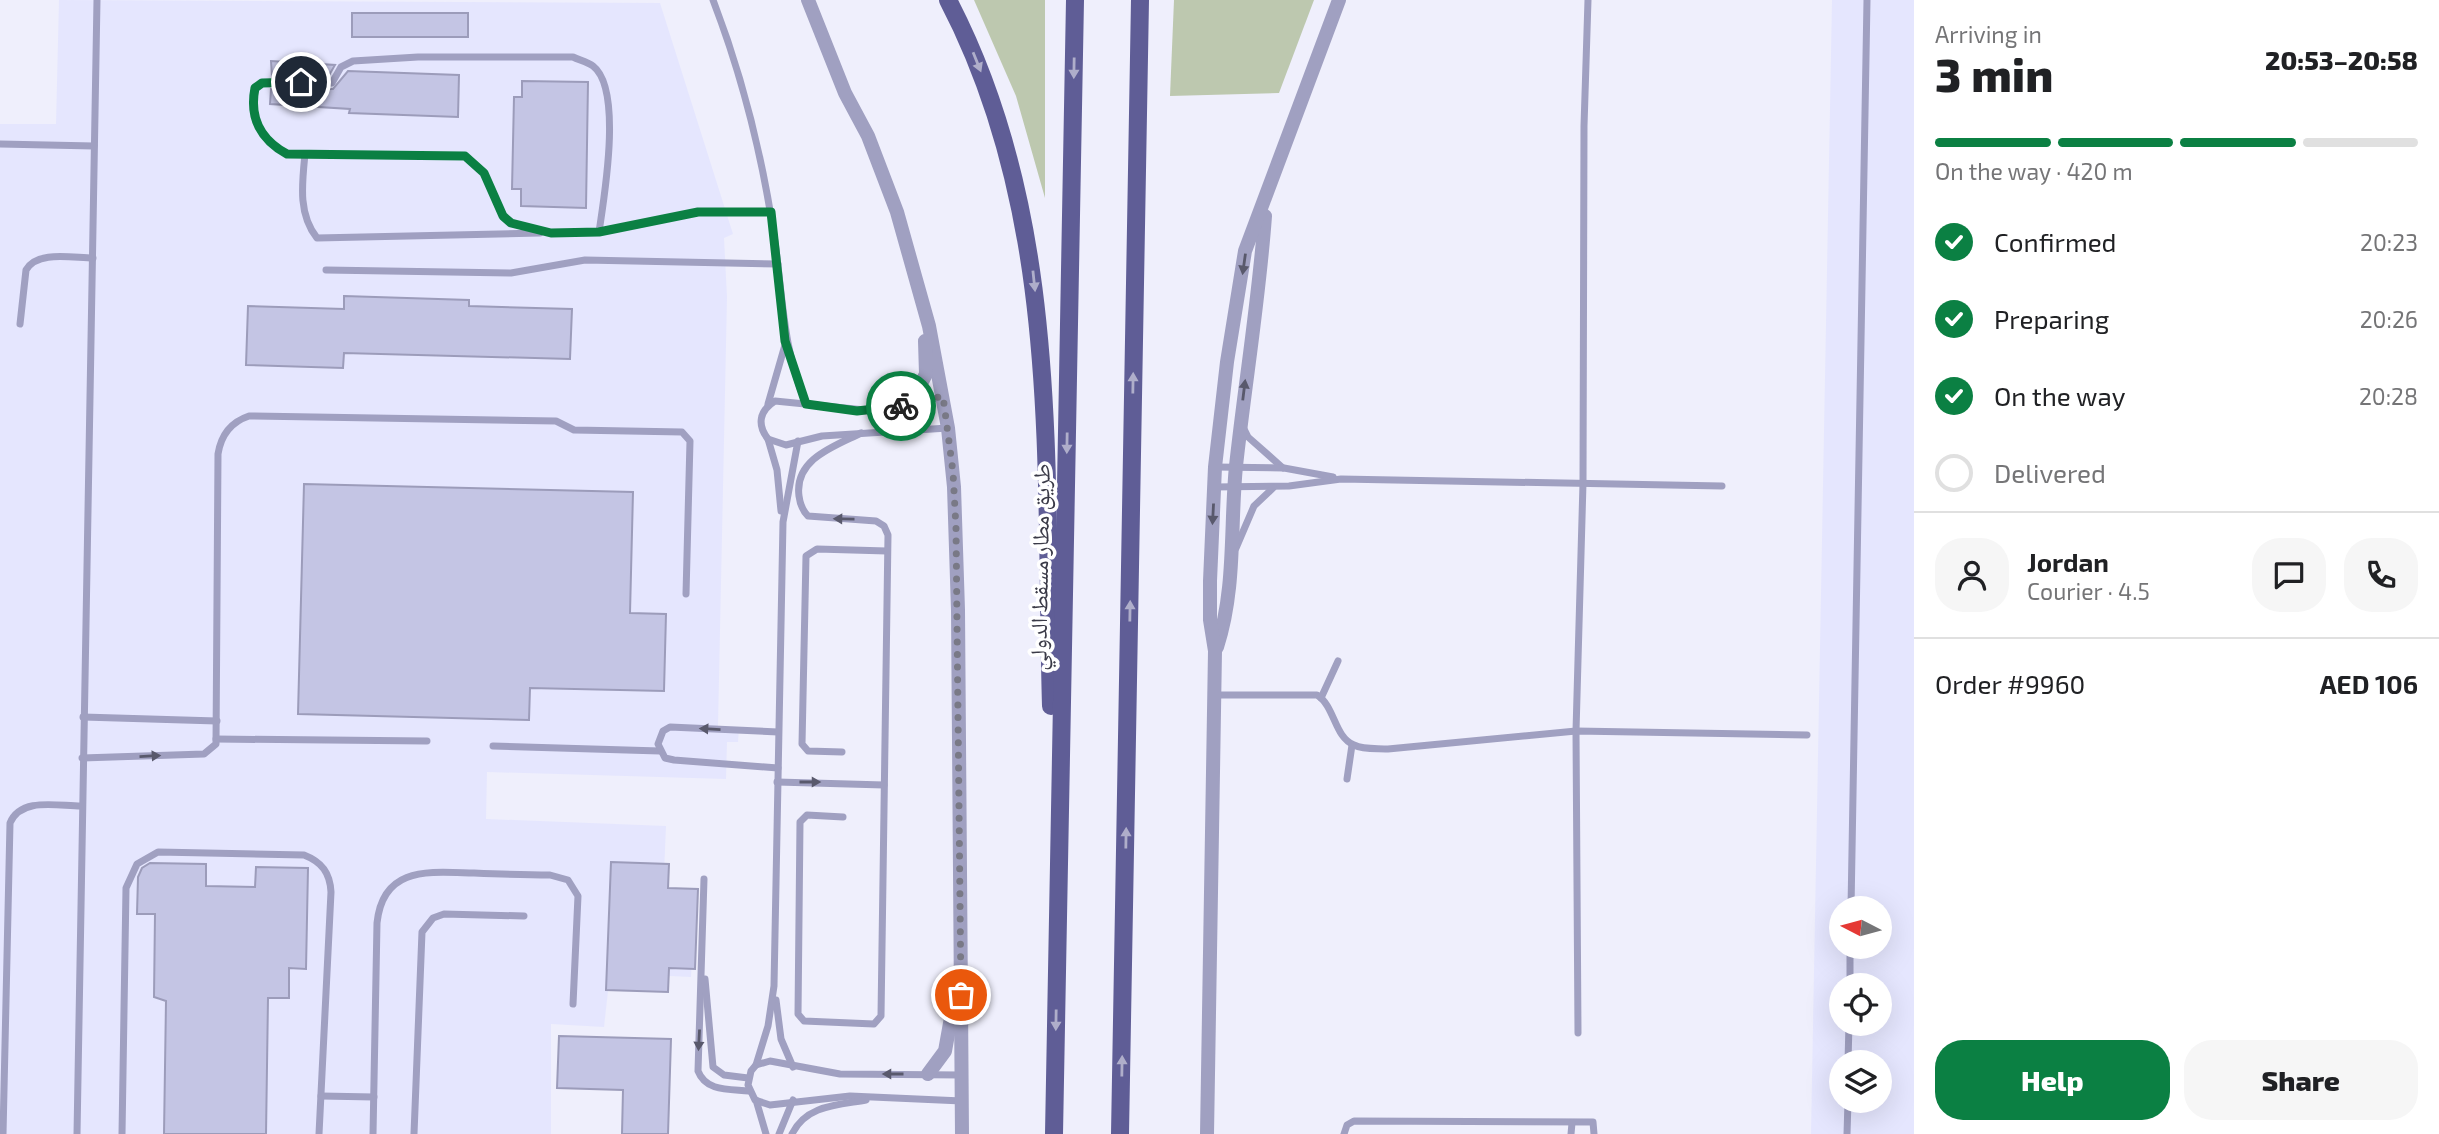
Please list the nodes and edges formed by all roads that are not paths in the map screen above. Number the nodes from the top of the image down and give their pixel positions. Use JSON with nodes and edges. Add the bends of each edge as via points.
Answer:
{"nodes":[{"id":1,"x":97,"y":0,"type":"edge"},
{"id":2,"x":713,"y":0,"type":"edge"},
{"id":3,"x":808,"y":0,"type":"edge"},
{"id":4,"x":819,"y":0,"type":"edge"},
{"id":5,"x":948,"y":0,"type":"edge"},
{"id":6,"x":1075,"y":0,"type":"edge"},
{"id":7,"x":1140,"y":0,"type":"edge"},
{"id":8,"x":1339,"y":0,"type":"edge"},
{"id":9,"x":1587,"y":0,"type":"edge"},
{"id":10,"x":1867,"y":0,"type":"edge"},
{"id":11,"x":858,"y":111,"type":"junction"},
{"id":12,"x":0,"y":144,"type":"edge"},
{"id":13,"x":94,"y":146,"type":"junction"},
{"id":14,"x":305,"y":155,"type":"junction"},
{"id":15,"x":1266,"y":200,"type":"junction"},
{"id":16,"x":771,"y":212,"type":"junction"},
{"id":17,"x":599,"y":232,"type":"junction"},
{"id":18,"x":551,"y":233,"type":"junction"},
{"id":19,"x":93,"y":258,"type":"junction"},
{"id":20,"x":778,"y":264,"type":"junction"},
{"id":21,"x":326,"y":270,"type":"dead end"},
{"id":22,"x":921,"y":291,"type":"junction"},
{"id":23,"x":20,"y":324,"type":"dead end"},
{"id":24,"x":785,"y":341,"type":"junction"},
{"id":25,"x":943,"y":396,"type":"junction"},
{"id":26,"x":911,"y":403,"type":"junction"},
{"id":27,"x":806,"y":404,"type":"junction"},
{"id":28,"x":767,"y":406,"type":"junction"},
{"id":29,"x":1241,"y":422,"type":"junction"},
{"id":30,"x":948,"y":428,"type":"junction"},
{"id":31,"x":861,"y":433,"type":"junction"},
{"id":32,"x":768,"y":439,"type":"junction"},
{"id":33,"x":798,"y":441,"type":"junction"},
{"id":34,"x":1215,"y":467,"type":"junction"},
{"id":35,"x":1236,"y":468,"type":"junction"},
{"id":36,"x":1284,"y":468,"type":"junction"},
{"id":37,"x":1341,"y":479,"type":"junction"},
{"id":38,"x":1583,"y":483,"type":"junction"},
{"id":39,"x":1275,"y":486,"type":"junction"},
{"id":40,"x":1722,"y":486,"type":"dead end"},
{"id":41,"x":1214,"y":487,"type":"junction"},
{"id":42,"x":1234,"y":487,"type":"junction"},
{"id":43,"x":783,"y":522,"type":"junction"},
{"id":44,"x":887,"y":551,"type":"junction"},
{"id":45,"x":1230,"y":561,"type":"junction"},
{"id":46,"x":686,"y":594,"type":"dead end"},
{"id":47,"x":1215,"y":652,"type":"junction"},
{"id":48,"x":1338,"y":661,"type":"dead end"},
{"id":49,"x":1215,"y":695,"type":"junction"},
{"id":50,"x":1321,"y":698,"type":"junction"},
{"id":51,"x":83,"y":718,"type":"junction"},
{"id":52,"x":217,"y":721,"type":"junction"},
{"id":53,"x":1576,"y":731,"type":"junction"},
{"id":54,"x":778,"y":733,"type":"junction"},
{"id":55,"x":1807,"y":735,"type":"dead end"},
{"id":56,"x":216,"y":739,"type":"junction"},
{"id":57,"x":427,"y":741,"type":"dead end"},
{"id":58,"x":1352,"y":745,"type":"junction"},
{"id":59,"x":493,"y":746,"type":"dead end"},
{"id":60,"x":660,"y":751,"type":"junction"},
{"id":61,"x":842,"y":752,"type":"dead end"},
{"id":62,"x":82,"y":758,"type":"junction"},
{"id":63,"x":778,"y":768,"type":"junction"},
{"id":64,"x":1347,"y":779,"type":"dead end"},
{"id":65,"x":777,"y":782,"type":"junction"},
{"id":66,"x":884,"y":785,"type":"junction"},
{"id":67,"x":81,"y":806,"type":"junction"},
{"id":68,"x":843,"y":817,"type":"dead end"},
{"id":69,"x":704,"y":879,"type":"dead end"},
{"id":70,"x":1851,"y":896,"type":"edge"},
{"id":71,"x":524,"y":916,"type":"dead end"},
{"id":72,"x":703,"y":947,"type":"junction"},
{"id":73,"x":1057,"y":952,"type":"junction"},
{"id":74,"x":960,"y":968,"type":"junction"},
{"id":75,"x":775,"y":986,"type":"junction"},
{"id":76,"x":573,"y":1004,"type":"dead end"},
{"id":77,"x":1578,"y":1033,"type":"dead end"},
{"id":78,"x":757,"y":1065,"type":"junction"},
{"id":79,"x":793,"y":1067,"type":"junction"},
{"id":80,"x":928,"y":1074,"type":"junction"},
{"id":81,"x":961,"y":1075,"type":"junction"},
{"id":82,"x":748,"y":1078,"type":"junction"},
{"id":83,"x":749,"y":1091,"type":"junction"},
{"id":84,"x":321,"y":1096,"type":"junction"},
{"id":85,"x":374,"y":1097,"type":"junction"},
{"id":86,"x":885,"y":1097,"type":"junction"},
{"id":87,"x":755,"y":1100,"type":"junction"},
{"id":88,"x":793,"y":1100,"type":"junction"},
{"id":89,"x":962,"y":1101,"type":"junction"},
{"id":90,"x":1848,"y":1113,"type":"edge"},
{"id":91,"x":1572,"y":1123,"type":"junction"},
{"id":92,"x":3,"y":1134,"type":"edge"},
{"id":93,"x":76,"y":1134,"type":"edge"},
{"id":94,"x":122,"y":1134,"type":"edge"},
{"id":95,"x":320,"y":1134,"type":"edge"},
{"id":96,"x":373,"y":1134,"type":"edge"},
{"id":97,"x":414,"y":1134,"type":"edge"},
{"id":98,"x":766,"y":1134,"type":"edge"},
{"id":99,"x":779,"y":1134,"type":"edge"},
{"id":100,"x":792,"y":1134,"type":"edge"},
{"id":101,"x":962,"y":1134,"type":"edge"},
{"id":102,"x":1054,"y":1134,"type":"edge"},
{"id":103,"x":1120,"y":1134,"type":"edge"},
{"id":104,"x":1207,"y":1134,"type":"edge"},
{"id":105,"x":1343,"y":1134,"type":"edge"},
{"id":106,"x":1572,"y":1134,"type":"edge"},
{"id":107,"x":1594,"y":1134,"type":"edge"},
{"id":108,"x":1847,"y":1134,"type":"edge"}],
"edges":[{"from":1,"to":13,"type":"lane"},
{"from":2,"to":16,"type":"lane","via":[[749,107]]},
{"from":3,"to":11,"type":"street","via":[[845,93]]},
{"from":4,"to":11,"type":"street"},
{"from":5,"to":73,"type":"main road","one_way":true,"via":[[995,110],[1024,217],[1033,272],[1042,388]]},
{"from":6,"to":73,"type":"main road","name":"طريق مطار مسقط الدولي","one_way":true},
{"from":103,"to":7,"type":"main road","one_way":true},
{"from":8,"to":15,"type":"street"},
{"from":9,"to":38,"type":"lane"},
{"from":10,"to":70,"type":"lane"},
{"from":11,"to":22,"type":"street","via":[[898,212]]},
{"from":12,"to":13,"type":"lane"},
{"from":13,"to":19,"type":"lane"},
{"from":14,"to":17,"type":"lane","via":[[287,154],[263,138],[255,114],[255,88],[262,83],[332,83],[341,67],[353,61],[573,57],[593,66],[601,76],[608,102],[610,149]]},
{"from":14,"to":18,"type":"lane","via":[[465,156],[484,173],[503,216],[511,223]]},
{"from":14,"to":18,"type":"lane","via":[[304,215],[317,238]]},
{"from":29,"to":15,"type":"street","one_way":true},
{"from":15,"to":34,"type":"street","one_way":true,"via":[[1245,251]]},
{"from":16,"to":17,"type":"lane","via":[[698,212]]},
{"from":16,"to":20,"type":"lane"},
{"from":17,"to":18,"type":"lane"},
{"from":19,"to":23,"type":"lane","via":[[43,258],[30,263]]},
{"from":19,"to":51,"type":"lane"},
{"from":20,"to":21,"type":"lane","via":[[585,260],[522,273]]},
{"from":20,"to":24,"type":"lane"},
{"from":22,"to":25,"type":"street"},
{"from":22,"to":26,"type":"street","via":[[926,374]]},
{"from":24,"to":27,"type":"lane"},
{"from":24,"to":28,"type":"lane"},
{"from":25,"to":26,"type":"lane"},
{"from":25,"to":30,"type":"street"},
{"from":26,"to":27,"type":"lane","via":[[857,411]]},
{"from":27,"to":28,"type":"lane","via":[[775,401]]},
{"from":28,"to":32,"type":"lane","via":[[760,423]]},
{"from":29,"to":35,"type":"street"},
{"from":29,"to":36,"type":"lane","via":[[1248,437]]},
{"from":30,"to":31,"type":"lane"},
{"from":30,"to":74,"type":"street","via":[[957,561]]},
{"from":31,"to":33,"type":"lane"},
{"from":44,"to":31,"type":"lane","one_way":true,"via":[[888,535],[881,523],[811,518],[802,510],[799,497],[807,465]]},
{"from":32,"to":33,"type":"lane","via":[[786,444]]},
{"from":32,"to":43,"type":"lane"},
{"from":33,"to":43,"type":"lane"},
{"from":34,"to":35,"type":"lane"},
{"from":34,"to":41,"type":"street"},
{"from":35,"to":36,"type":"lane"},
{"from":35,"to":42,"type":"street"},
{"from":36,"to":37,"type":"lane"},
{"from":37,"to":38,"type":"lane"},
{"from":37,"to":39,"type":"lane"},
{"from":38,"to":40,"type":"lane"},
{"from":38,"to":53,"type":"lane"},
{"from":39,"to":42,"type":"lane"},
{"from":39,"to":45,"type":"lane","via":[[1254,506]]},
{"from":41,"to":42,"type":"lane"},
{"from":41,"to":47,"type":"street","one_way":true,"via":[[1210,620]]},
{"from":42,"to":45,"type":"street"},
{"from":43,"to":54,"type":"lane"},
{"from":44,"to":61,"type":"lane","via":[[817,549],[806,556],[802,744],[807,751]]},
{"from":44,"to":66,"type":"lane"},
{"from":45,"to":47,"type":"street","via":[[1226,619]]},
{"from":46,"to":52,"type":"lane","via":[[690,441],[682,432],[574,430],[556,421],[249,416],[225,433],[218,454]]},
{"from":47,"to":49,"type":"street"},
{"from":48,"to":50,"type":"lane"},
{"from":49,"to":50,"type":"lane","via":[[1307,693]]},
{"from":49,"to":104,"type":"street"},
{"from":50,"to":58,"type":"lane"},
{"from":51,"to":52,"type":"lane"},
{"from":51,"to":62,"type":"lane"},
{"from":52,"to":56,"type":"lane"},
{"from":53,"to":55,"type":"lane"},
{"from":53,"to":58,"type":"lane","via":[[1388,749]]},
{"from":53,"to":77,"type":"lane"},
{"from":54,"to":60,"type":"lane","one_way":true,"via":[[670,727],[659,737]]},
{"from":54,"to":63,"type":"lane"},
{"from":56,"to":57,"type":"lane"},
{"from":62,"to":56,"type":"lane","one_way":true,"via":[[204,754],[213,749]]},
{"from":58,"to":64,"type":"lane"},
{"from":59,"to":60,"type":"lane"},
{"from":60,"to":63,"type":"lane","via":[[674,760]]},
{"from":62,"to":67,"type":"lane"},
{"from":63,"to":65,"type":"lane"},
{"from":65,"to":66,"type":"lane","one_way":true},
{"from":65,"to":75,"type":"lane"},
{"from":66,"to":68,"type":"lane","via":[[881,1016],[874,1024],[804,1021],[798,1014],[800,822],[807,815]]},
{"from":67,"to":92,"type":"lane","via":[[28,806],[10,823]]},
{"from":67,"to":93,"type":"lane"},
{"from":69,"to":72,"type":"lane"},
{"from":71,"to":97,"type":"lane","via":[[444,914],[433,918],[422,932]]},
{"from":72,"to":82,"type":"lane","via":[[712,1063],[719,1074]]},
{"from":72,"to":83,"type":"lane","one_way":true,"via":[[698,1071],[713,1087]]},
{"from":73,"to":102,"type":"main road","name":"طريق مطار مسقط الدولي","one_way":true},
{"from":74,"to":80,"type":"street","via":[[945,1051]]},
{"from":74,"to":81,"type":"street"},
{"from":75,"to":78,"type":"lane"},
{"from":75,"to":79,"type":"lane","via":[[781,1039]]},
{"from":76,"to":85,"type":"lane","via":[[578,896],[568,880],[551,875],[428,872],[406,877],[388,891],[378,912]]},
{"from":78,"to":79,"type":"lane","via":[[770,1061]]},
{"from":78,"to":82,"type":"lane"},
{"from":80,"to":79,"type":"lane","one_way":true,"via":[[840,1074]]},
{"from":80,"to":81,"type":"lane"},
{"from":81,"to":89,"type":"street"},
{"from":82,"to":83,"type":"lane"},
{"from":83,"to":87,"type":"lane"},
{"from":84,"to":85,"type":"lane"},
{"from":84,"to":94,"type":"lane","via":[[331,892],[327,872],[304,855],[158,852],[137,864],[126,888]]},
{"from":84,"to":95,"type":"lane"},
{"from":85,"to":96,"type":"lane"},
{"from":86,"to":88,"type":"lane"},
{"from":86,"to":89,"type":"lane"},
{"from":86,"to":100,"type":"lane","via":[[814,1110]]},
{"from":87,"to":88,"type":"lane","via":[[770,1105]]},
{"from":87,"to":98,"type":"lane"},
{"from":88,"to":99,"type":"lane"},
{"from":89,"to":101,"type":"street"},
{"from":90,"to":108,"type":"lane"},
{"from":91,"to":105,"type":"lane","via":[[1354,1121]]},
{"from":91,"to":106,"type":"lane"},
{"from":91,"to":107,"type":"lane","via":[[1593,1122]]}]}
